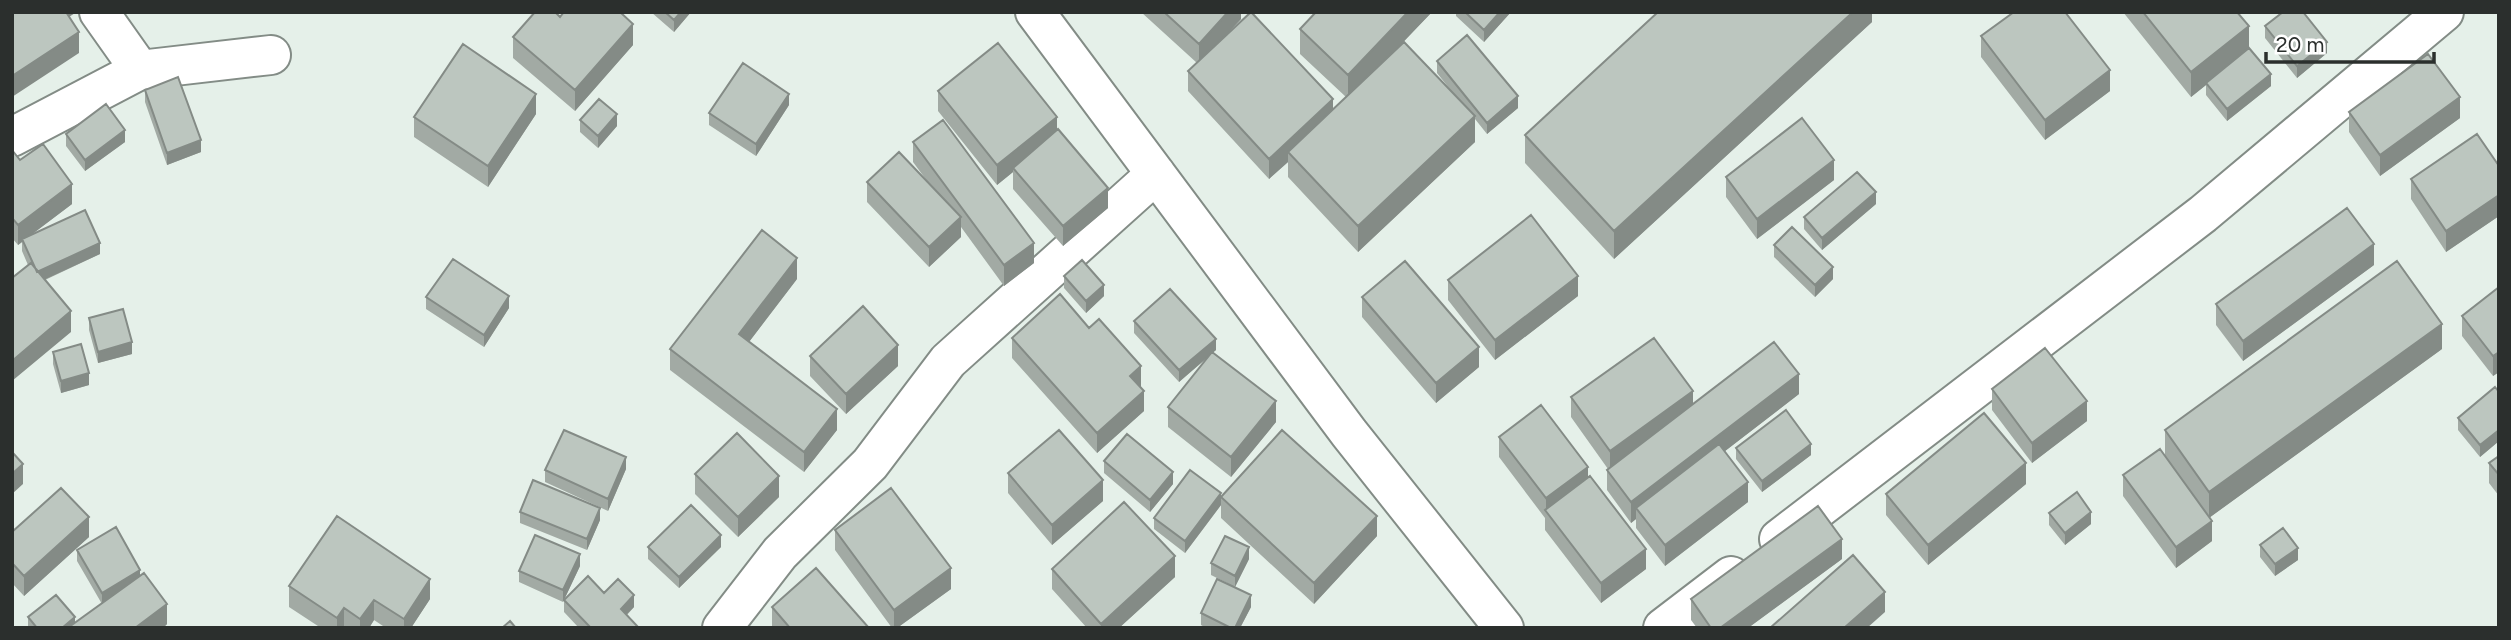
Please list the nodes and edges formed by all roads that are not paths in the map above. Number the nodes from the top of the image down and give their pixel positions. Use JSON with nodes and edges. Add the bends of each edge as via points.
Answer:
{"nodes":[{"id":1,"x":99,"y":12,"type":"edge"},
{"id":2,"x":1035,"y":12,"type":"edge"},
{"id":3,"x":2444,"y":12,"type":"edge"},
{"id":4,"x":271,"y":55,"type":"dead end"},
{"id":5,"x":141,"y":70,"type":"junction"},
{"id":6,"x":12,"y":137,"type":"edge"},
{"id":7,"x":1156,"y":174,"type":"junction"},
{"id":8,"x":722,"y":628,"type":"edge"},
{"id":9,"x":1504,"y":628,"type":"edge"},
{"id":10,"x":1663,"y":628,"type":"edge"}],
"edges":[{"from":1,"to":5,"type":"street"},
{"from":2,"to":7,"type":"street"},
{"from":3,"to":10,"type":"street","via":[[2203,214]]},
{"from":4,"to":5,"type":"street"},
{"from":5,"to":6,"type":"street"},
{"from":7,"to":8,"type":"street","via":[[948,361],[870,464],[779,552]]},
{"from":7,"to":9,"type":"street","via":[[1349,433]]}]}
